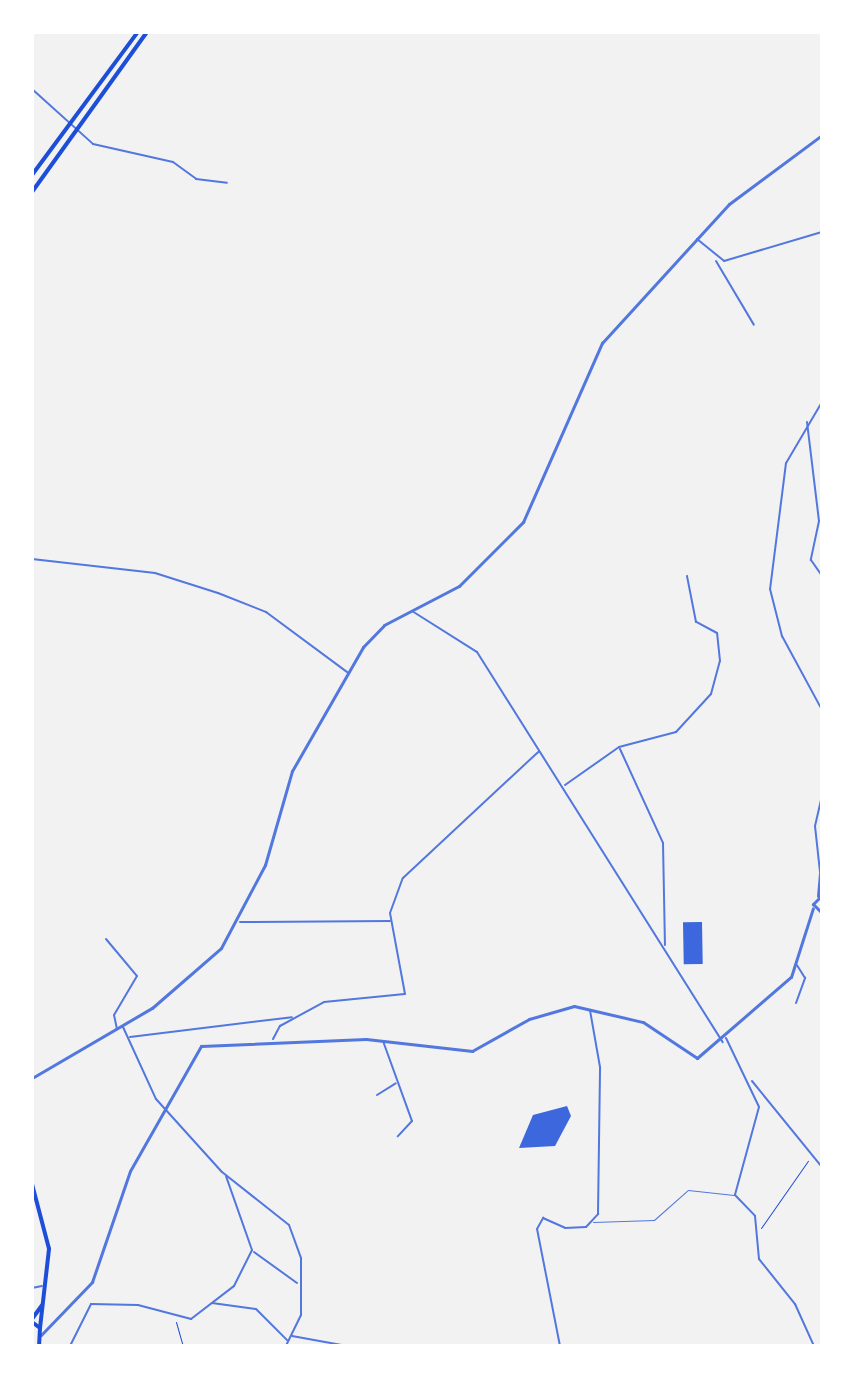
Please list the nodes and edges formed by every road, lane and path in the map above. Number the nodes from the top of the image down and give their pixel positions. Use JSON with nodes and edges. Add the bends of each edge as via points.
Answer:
{"nodes":[{"id":1,"x":138,"y":32,"type":"edge"},
{"id":2,"x":147,"y":32,"type":"edge"},
{"id":3,"x":32,"y":89,"type":"edge"},
{"id":4,"x":822,"y":135,"type":"edge"},
{"id":5,"x":32,"y":175,"type":"edge"},
{"id":6,"x":227,"y":183,"type":"dead end"},
{"id":7,"x":32,"y":192,"type":"edge"},
{"id":8,"x":822,"y":232,"type":"edge"},
{"id":9,"x":697,"y":239,"type":"junction"},
{"id":10,"x":716,"y":260,"type":"junction"},
{"id":11,"x":754,"y":325,"type":"dead end"},
{"id":12,"x":822,"y":402,"type":"edge"},
{"id":13,"x":807,"y":420,"type":"junction"},
{"id":14,"x":32,"y":559,"type":"edge"},
{"id":15,"x":687,"y":576,"type":"dead end"},
{"id":16,"x":822,"y":576,"type":"edge"},
{"id":17,"x":412,"y":611,"type":"junction"},
{"id":18,"x":347,"y":672,"type":"junction"},
{"id":19,"x":822,"y":710,"type":"edge"},
{"id":20,"x":619,"y":747,"type":"junction"},
{"id":21,"x":539,"y":751,"type":"junction"},
{"id":22,"x":564,"y":786,"type":"junction"},
{"id":23,"x":822,"y":796,"type":"edge"},
{"id":24,"x":820,"y":873,"type":"junction"},
{"id":25,"x":822,"y":879,"type":"edge"},
{"id":26,"x":820,"y":895,"type":"edge"},
{"id":27,"x":815,"y":910,"type":"junction"},
{"id":28,"x":822,"y":913,"type":"edge"},
{"id":29,"x":391,"y":921,"type":"junction"},
{"id":30,"x":240,"y":922,"type":"junction"},
{"id":31,"x":106,"y":939,"type":"dead end"},
{"id":32,"x":665,"y":946,"type":"junction"},
{"id":33,"x":796,"y":964,"type":"junction"},
{"id":34,"x":796,"y":1003,"type":"dead end"},
{"id":35,"x":590,"y":1010,"type":"junction"},
{"id":36,"x":293,"y":1017,"type":"junction"},
{"id":37,"x":123,"y":1027,"type":"junction"},
{"id":38,"x":117,"y":1030,"type":"junction"},
{"id":39,"x":129,"y":1036,"type":"junction"},
{"id":40,"x":273,"y":1039,"type":"junction"},
{"id":41,"x":383,"y":1040,"type":"junction"},
{"id":42,"x":725,"y":1040,"type":"junction"},
{"id":43,"x":33,"y":1076,"type":"edge"},
{"id":44,"x":751,"y":1081,"type":"junction"},
{"id":45,"x":397,"y":1083,"type":"junction"},
{"id":46,"x":377,"y":1095,"type":"dead end"},
{"id":47,"x":166,"y":1110,"type":"junction"},
{"id":48,"x":398,"y":1136,"type":"dead end"},
{"id":49,"x":812,"y":1158,"type":"junction"},
{"id":50,"x":822,"y":1167,"type":"edge"},
{"id":51,"x":225,"y":1175,"type":"junction"},
{"id":52,"x":32,"y":1184,"type":"edge"},
{"id":53,"x":735,"y":1195,"type":"junction"},
{"id":54,"x":593,"y":1222,"type":"junction"},
{"id":55,"x":759,"y":1230,"type":"junction"},
{"id":56,"x":252,"y":1250,"type":"junction"},
{"id":57,"x":299,"y":1284,"type":"junction"},
{"id":58,"x":47,"y":1285,"type":"junction"},
{"id":59,"x":32,"y":1288,"type":"edge"},
{"id":60,"x":43,"y":1303,"type":"junction"},
{"id":61,"x":212,"y":1303,"type":"junction"},
{"id":62,"x":41,"y":1315,"type":"junction"},
{"id":63,"x":177,"y":1316,"type":"junction"},
{"id":64,"x":52,"y":1322,"type":"junction"},
{"id":65,"x":36,"y":1323,"type":"edge"},
{"id":66,"x":41,"y":1335,"type":"junction"},
{"id":67,"x":291,"y":1335,"type":"junction"},
{"id":68,"x":288,"y":1341,"type":"junction"},
{"id":69,"x":39,"y":1346,"type":"edge"},
{"id":70,"x":70,"y":1346,"type":"edge"},
{"id":71,"x":183,"y":1346,"type":"edge"},
{"id":72,"x":286,"y":1346,"type":"edge"},
{"id":73,"x":347,"y":1346,"type":"edge"},
{"id":74,"x":560,"y":1346,"type":"edge"},
{"id":75,"x":814,"y":1346,"type":"edge"}],
"edges":[{"from":1,"to":5,"type":"highway"},
{"from":2,"to":7,"type":"highway"},
{"from":3,"to":6,"type":"street","via":[[93,144],[173,162],[196,179]]},
{"from":4,"to":9,"type":"street","via":[[760,177]]},
{"from":8,"to":10,"type":"street"},
{"from":9,"to":10,"type":"street"},
{"from":9,"to":17,"type":"street","via":[[602,343],[523,522],[459,586]]},
{"from":10,"to":11,"type":"street"},
{"from":12,"to":13,"type":"street"},
{"from":13,"to":16,"type":"street","via":[[819,521],[811,560]]},
{"from":13,"to":19,"type":"street","via":[[786,463],[770,589],[782,636]]},
{"from":14,"to":18,"type":"street","via":[[155,573],[218,593],[266,612]]},
{"from":15,"to":20,"type":"street","via":[[696,622],[717,633],[718,677],[703,706],[676,732]]},
{"from":17,"to":18,"type":"street","via":[[384,625]]},
{"from":17,"to":21,"type":"street","via":[[470,643]]},
{"from":18,"to":30,"type":"street","via":[[292,771],[265,865]]},
{"from":20,"to":22,"type":"street"},
{"from":20,"to":32,"type":"street","via":[[663,843]]},
{"from":21,"to":22,"type":"street"},
{"from":21,"to":29,"type":"street","via":[[413,865]]},
{"from":22,"to":32,"type":"street"},
{"from":23,"to":24,"type":"street","via":[[815,826]]},
{"from":24,"to":25,"type":"street"},
{"from":24,"to":26,"type":"street"},
{"from":26,"to":27,"type":"street"},
{"from":27,"to":28,"type":"street"},
{"from":27,"to":33,"type":"street"},
{"from":29,"to":30,"type":"street"},
{"from":29,"to":36,"type":"street","via":[[405,994],[324,1002]]},
{"from":30,"to":37,"type":"street","via":[[191,976]]},
{"from":31,"to":38,"type":"street","via":[[137,976],[114,1015]]},
{"from":32,"to":42,"type":"street"},
{"from":33,"to":34,"type":"street","via":[[805,978]]},
{"from":33,"to":42,"type":"street"},
{"from":35,"to":41,"type":"street","via":[[553,1009],[472,1051]]},
{"from":35,"to":42,"type":"street","via":[[656,1028],[692,1058]]},
{"from":35,"to":54,"type":"street","via":[[600,1067]]},
{"from":36,"to":39,"type":"street","via":[[249,1017],[142,1041]]},
{"from":36,"to":40,"type":"street"},
{"from":37,"to":38,"type":"street"},
{"from":37,"to":39,"type":"street"},
{"from":38,"to":43,"type":"street"},
{"from":39,"to":47,"type":"street"},
{"from":40,"to":41,"type":"street"},
{"from":40,"to":47,"type":"street","via":[[221,1041],[194,1051]]},
{"from":41,"to":45,"type":"street"},
{"from":42,"to":44,"type":"street"},
{"from":44,"to":49,"type":"street","via":[[775,1101]]},
{"from":44,"to":53,"type":"street","via":[[759,1107]]},
{"from":45,"to":46,"type":"street"},
{"from":45,"to":48,"type":"street","via":[[412,1121]]},
{"from":47,"to":51,"type":"street"},
{"from":47,"to":64,"type":"street","via":[[130,1171],[92,1282]]},
{"from":49,"to":50,"type":"street"},
{"from":49,"to":55,"type":"path"},
{"from":51,"to":56,"type":"street"},
{"from":51,"to":57,"type":"street","via":[[281,1214],[301,1258]]},
{"from":52,"to":58,"type":"highway","via":[[47,1237]]},
{"from":53,"to":54,"type":"lane","via":[[688,1190],[648,1222]]},
{"from":53,"to":55,"type":"street"},
{"from":54,"to":74,"type":"street","via":[[575,1230],[543,1218],[537,1229]]},
{"from":55,"to":75,"type":"street","via":[[759,1259],[795,1304]]},
{"from":56,"to":57,"type":"street"},
{"from":56,"to":61,"type":"street","via":[[234,1286]]},
{"from":57,"to":67,"type":"street","via":[[301,1315]]},
{"from":58,"to":59,"type":"street"},
{"from":58,"to":60,"type":"highway"},
{"from":60,"to":62,"type":"highway"},
{"from":60,"to":65,"type":"highway"},
{"from":61,"to":63,"type":"street","via":[[200,1317]]},
{"from":61,"to":68,"type":"street","via":[[256,1309]]},
{"from":62,"to":64,"type":"street"},
{"from":62,"to":65,"type":"highway"},
{"from":63,"to":70,"type":"street","via":[[138,1305],[91,1304]]},
{"from":63,"to":71,"type":"path"},
{"from":64,"to":65,"type":"street"},
{"from":64,"to":66,"type":"street"},
{"from":65,"to":66,"type":"highway"},
{"from":66,"to":69,"type":"highway"},
{"from":67,"to":68,"type":"street"},
{"from":67,"to":73,"type":"street"},
{"from":68,"to":72,"type":"street"}]}
